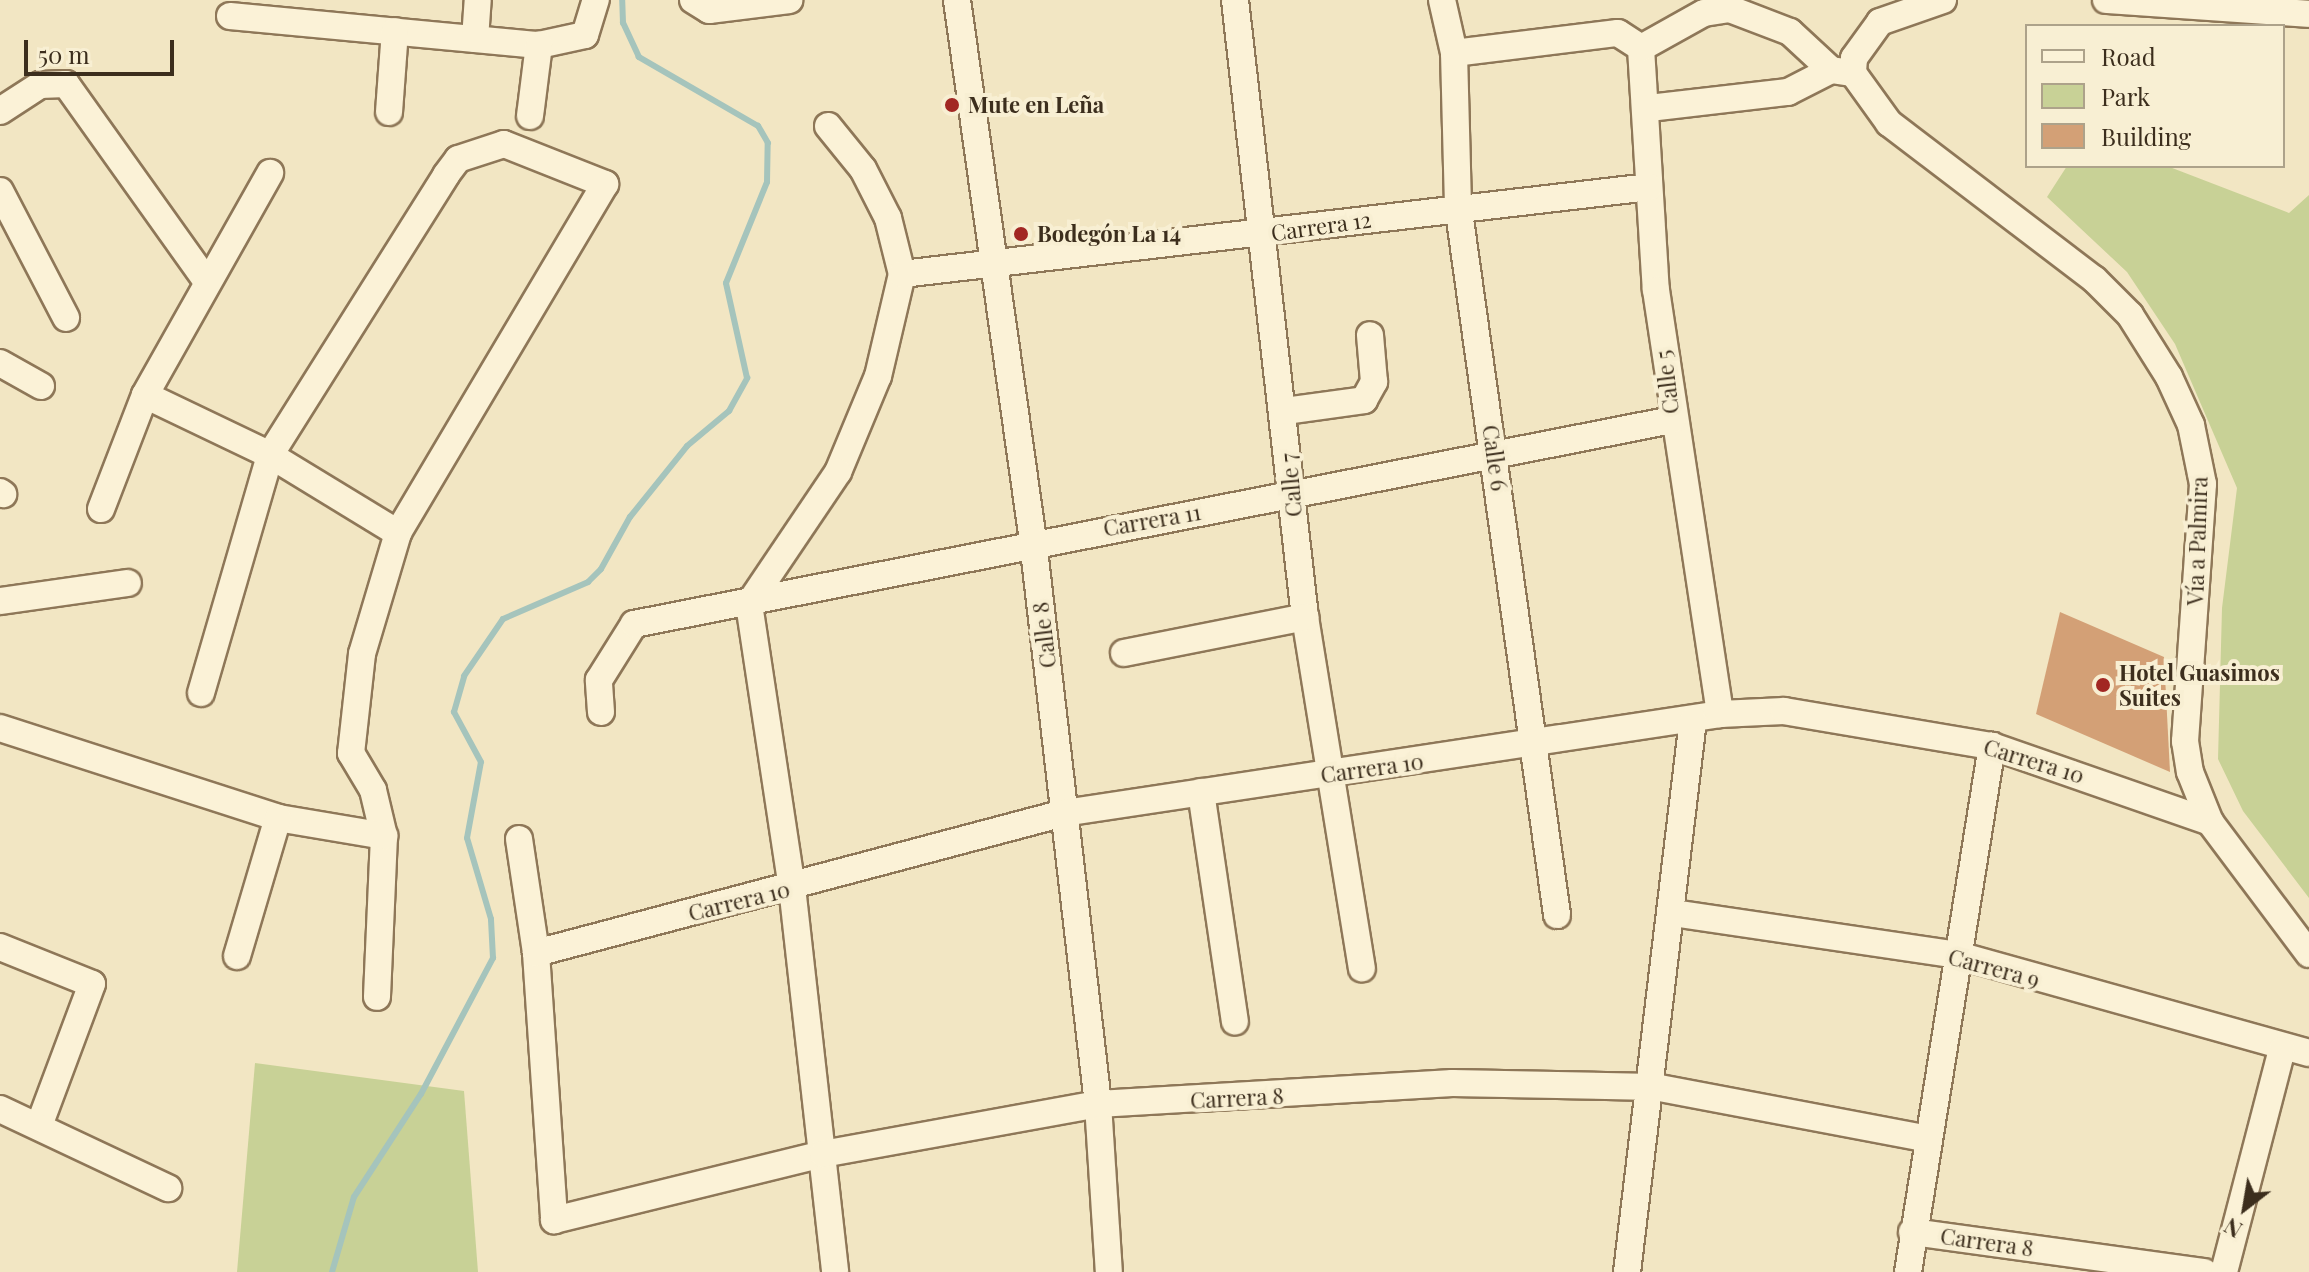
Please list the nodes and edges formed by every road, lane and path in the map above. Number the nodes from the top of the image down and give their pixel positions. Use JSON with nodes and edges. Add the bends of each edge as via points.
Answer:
{"nodes":[{"id":1,"x":478,"y":0,"type":"edge"},
{"id":2,"x":596,"y":0,"type":"edge"},
{"id":3,"x":789,"y":0,"type":"edge"},
{"id":4,"x":957,"y":0,"type":"edge"},
{"id":5,"x":1235,"y":0,"type":"edge"},
{"id":6,"x":1442,"y":0,"type":"edge"},
{"id":7,"x":1943,"y":0,"type":"edge"},
{"id":8,"x":2106,"y":0,"type":"edge"},
{"id":9,"x":701,"y":5,"type":"edge"},
{"id":10,"x":2309,"y":14,"type":"edge"},
{"id":11,"x":230,"y":16,"type":"dead end"},
{"id":12,"x":395,"y":31,"type":"junction"},
{"id":13,"x":475,"y":39,"type":"junction"},
{"id":14,"x":539,"y":45,"type":"junction"},
{"id":15,"x":1641,"y":48,"type":"junction"},
{"id":16,"x":1454,"y":53,"type":"junction"},
{"id":17,"x":1842,"y":71,"type":"junction"},
{"id":18,"x":1649,"y":108,"type":"junction"},
{"id":19,"x":0,"y":111,"type":"edge"},
{"id":20,"x":389,"y":112,"type":"dead end"},
{"id":21,"x":530,"y":116,"type":"dead end"},
{"id":22,"x":828,"y":126,"type":"dead end"},
{"id":23,"x":270,"y":173,"type":"dead end"},
{"id":24,"x":1649,"y":187,"type":"junction"},
{"id":25,"x":0,"y":191,"type":"edge"},
{"id":26,"x":1458,"y":205,"type":"junction"},
{"id":27,"x":1263,"y":234,"type":"junction"},
{"id":28,"x":992,"y":260,"type":"junction"},
{"id":29,"x":902,"y":274,"type":"junction"},
{"id":30,"x":206,"y":280,"type":"junction"},
{"id":31,"x":66,"y":318,"type":"dead end"},
{"id":32,"x":1370,"y":335,"type":"dead end"},
{"id":33,"x":0,"y":363,"type":"edge"},
{"id":34,"x":41,"y":386,"type":"dead end"},
{"id":35,"x":145,"y":395,"type":"junction"},
{"id":36,"x":1285,"y":411,"type":"junction"},
{"id":37,"x":1672,"y":420,"type":"junction"},
{"id":38,"x":270,"y":455,"type":"junction"},
{"id":39,"x":1495,"y":458,"type":"junction"},
{"id":40,"x":1291,"y":497,"type":"junction"},
{"id":41,"x":101,"y":509,"type":"dead end"},
{"id":42,"x":398,"y":533,"type":"junction"},
{"id":43,"x":1033,"y":541,"type":"junction"},
{"id":44,"x":128,"y":583,"type":"dead end"},
{"id":45,"x":0,"y":601,"type":"edge"},
{"id":46,"x":749,"y":604,"type":"junction"},
{"id":47,"x":1305,"y":617,"type":"junction"},
{"id":48,"x":1124,"y":653,"type":"dead end"},
{"id":49,"x":201,"y":693,"type":"dead end"},
{"id":50,"x":601,"y":712,"type":"dead end"},
{"id":51,"x":1720,"y":714,"type":"junction"},
{"id":52,"x":1693,"y":720,"type":"junction"},
{"id":53,"x":0,"y":728,"type":"edge"},
{"id":54,"x":1536,"y":745,"type":"junction"},
{"id":55,"x":1992,"y":746,"type":"junction"},
{"id":56,"x":1332,"y":774,"type":"junction"},
{"id":57,"x":1201,"y":792,"type":"junction"},
{"id":58,"x":1064,"y":813,"type":"junction"},
{"id":59,"x":278,"y":818,"type":"junction"},
{"id":60,"x":2210,"y":822,"type":"junction"},
{"id":61,"x":384,"y":836,"type":"junction"},
{"id":62,"x":519,"y":839,"type":"dead end"},
{"id":63,"x":792,"y":887,"type":"junction"},
{"id":64,"x":1673,"y":913,"type":"junction"},
{"id":65,"x":1557,"y":915,"type":"dead end"},
{"id":66,"x":0,"y":947,"type":"edge"},
{"id":67,"x":536,"y":953,"type":"junction"},
{"id":68,"x":2309,"y":954,"type":"edge"},
{"id":69,"x":1958,"y":955,"type":"junction"},
{"id":70,"x":237,"y":956,"type":"dead end"},
{"id":71,"x":1362,"y":968,"type":"dead end"},
{"id":72,"x":377,"y":997,"type":"dead end"},
{"id":73,"x":1235,"y":1021,"type":"dead end"},
{"id":74,"x":2282,"y":1050,"type":"junction"},
{"id":75,"x":2309,"y":1053,"type":"edge"},
{"id":76,"x":1654,"y":1087,"type":"junction"},
{"id":77,"x":1098,"y":1104,"type":"junction"},
{"id":78,"x":0,"y":1109,"type":"edge"},
{"id":79,"x":39,"y":1126,"type":"junction"},
{"id":80,"x":1928,"y":1139,"type":"junction"},
{"id":81,"x":823,"y":1154,"type":"junction"},
{"id":82,"x":168,"y":1188,"type":"dead end"},
{"id":83,"x":1912,"y":1232,"type":"junction"},
{"id":84,"x":835,"y":1272,"type":"edge"},
{"id":85,"x":1109,"y":1272,"type":"edge"},
{"id":86,"x":1627,"y":1272,"type":"edge"},
{"id":87,"x":1908,"y":1272,"type":"edge"},
{"id":88,"x":2204,"y":1272,"type":"edge"},
{"id":89,"x":2224,"y":1272,"type":"edge"}],
"edges":[{"from":1,"to":13,"type":"street"},
{"from":2,"to":14,"type":"street","via":[[585,35]]},
{"from":3,"to":9,"type":"street"},
{"from":4,"to":28,"type":"street","name":"Calle 8"},
{"from":5,"to":27,"type":"street","name":"Calle 7"},
{"from":6,"to":16,"type":"street","name":"Calle 6"},
{"from":7,"to":17,"type":"street","via":[[1880,22]]},
{"from":8,"to":10,"type":"street"},
{"from":11,"to":12,"type":"street"},
{"from":12,"to":13,"type":"street"},
{"from":12,"to":20,"type":"street"},
{"from":13,"to":14,"type":"street"},
{"from":14,"to":21,"type":"street"},
{"from":15,"to":16,"type":"street","via":[[1618,33]]},
{"from":15,"to":17,"type":"street","name":"Vía a Palmira","via":[[1704,13],[1730,9],[1790,32]]},
{"from":15,"to":18,"type":"street","name":"Calle 5"},
{"from":16,"to":26,"type":"street","name":"Calle 6"},
{"from":17,"to":18,"type":"street","via":[[1788,92]]},
{"from":17,"to":60,"type":"street","name":"Vía a Palmira","via":[[1889,123],[2094,279],[2130,315],[2169,377],[2191,425],[2203,484],[2185,741]]},
{"from":18,"to":24,"type":"street","name":"Calle 5"},
{"from":19,"to":30,"type":"street","via":[[40,85],[66,84]]},
{"from":22,"to":29,"type":"street","via":[[863,169],[888,218]]},
{"from":23,"to":30,"type":"street"},
{"from":24,"to":26,"type":"street","name":"Carrera 12"},
{"from":24,"to":37,"type":"street","name":"Calle 5"},
{"from":25,"to":31,"type":"street"},
{"from":26,"to":27,"type":"street","name":"Carrera 12"},
{"from":26,"to":39,"type":"street","name":"Calle 6"},
{"from":27,"to":28,"type":"street","name":"Carrera 12"},
{"from":27,"to":36,"type":"street","name":"Calle 7"},
{"from":28,"to":29,"type":"street","name":"Carrera 12"},
{"from":28,"to":43,"type":"street","name":"Calle 8"},
{"from":29,"to":46,"type":"street","via":[[878,376],[838,472]]},
{"from":30,"to":35,"type":"street"},
{"from":32,"to":36,"type":"street","via":[[1374,382],[1364,400]]},
{"from":33,"to":34,"type":"street"},
{"from":35,"to":38,"type":"street"},
{"from":35,"to":41,"type":"street"},
{"from":36,"to":40,"type":"street","name":"Calle 7"},
{"from":37,"to":39,"type":"street","name":"Carrera 11"},
{"from":37,"to":51,"type":"street","name":"Calle 5"},
{"from":38,"to":42,"type":"street"},
{"from":38,"to":42,"type":"street","via":[[458,159],[504,144],[605,184]]},
{"from":38,"to":49,"type":"street"},
{"from":39,"to":40,"type":"street","name":"Carrera 11"},
{"from":39,"to":54,"type":"street","name":"Calle 6"},
{"from":40,"to":43,"type":"street","name":"Carrera 11"},
{"from":40,"to":47,"type":"street","name":"Calle 7"},
{"from":42,"to":61,"type":"street","via":[[362,654],[351,753],[373,790]]},
{"from":43,"to":46,"type":"street","name":"Carrera 11"},
{"from":43,"to":58,"type":"street","name":"Calle 8"},
{"from":44,"to":45,"type":"street"},
{"from":46,"to":50,"type":"street","name":"Carrera 11","via":[[634,624],[599,680]]},
{"from":46,"to":63,"type":"street"},
{"from":47,"to":48,"type":"street"},
{"from":47,"to":56,"type":"street","name":"Calle 7"},
{"from":51,"to":52,"type":"street","name":"Carrera 10"},
{"from":51,"to":55,"type":"street","name":"Carrera 10","via":[[1784,711]]},
{"from":52,"to":54,"type":"street","name":"Carrera 10"},
{"from":52,"to":64,"type":"street"},
{"from":53,"to":59,"type":"street"},
{"from":54,"to":56,"type":"street","name":"Carrera 10"},
{"from":54,"to":65,"type":"street","name":"Calle 6"},
{"from":55,"to":60,"type":"street","name":"Carrera 10"},
{"from":55,"to":69,"type":"street"},
{"from":56,"to":57,"type":"street","name":"Carrera 10"},
{"from":56,"to":71,"type":"street","name":"Calle 7"},
{"from":57,"to":58,"type":"street","name":"Carrera 10"},
{"from":57,"to":73,"type":"street"},
{"from":58,"to":63,"type":"street","name":"Carrera 10"},
{"from":58,"to":77,"type":"street","name":"Calle 8"},
{"from":59,"to":61,"type":"street"},
{"from":59,"to":70,"type":"street"},
{"from":60,"to":68,"type":"street","name":"Vía a Palmira"},
{"from":61,"to":72,"type":"street"},
{"from":62,"to":67,"type":"street"},
{"from":63,"to":67,"type":"street","name":"Carrera 10"},
{"from":63,"to":81,"type":"street"},
{"from":64,"to":69,"type":"street","name":"Carrera 9"},
{"from":64,"to":76,"type":"street"},
{"from":66,"to":79,"type":"street","via":[[92,984]]},
{"from":67,"to":81,"type":"street","name":"Carrera 8","via":[[554,1220]]},
{"from":69,"to":74,"type":"street","name":"Carrera 9"},
{"from":69,"to":80,"type":"street"},
{"from":74,"to":75,"type":"street","name":"Carrera 9"},
{"from":74,"to":89,"type":"street"},
{"from":76,"to":77,"type":"street","name":"Carrera 8","via":[[1452,1083]]},
{"from":76,"to":80,"type":"street","name":"Carrera 8"},
{"from":76,"to":86,"type":"street"},
{"from":77,"to":81,"type":"street","name":"Carrera 8"},
{"from":77,"to":85,"type":"street","name":"Calle 8"},
{"from":78,"to":79,"type":"street"},
{"from":79,"to":82,"type":"street"},
{"from":80,"to":83,"type":"street"},
{"from":81,"to":84,"type":"street"},
{"from":83,"to":87,"type":"street"},
{"from":83,"to":88,"type":"street","name":"Carrera 8"}]}
